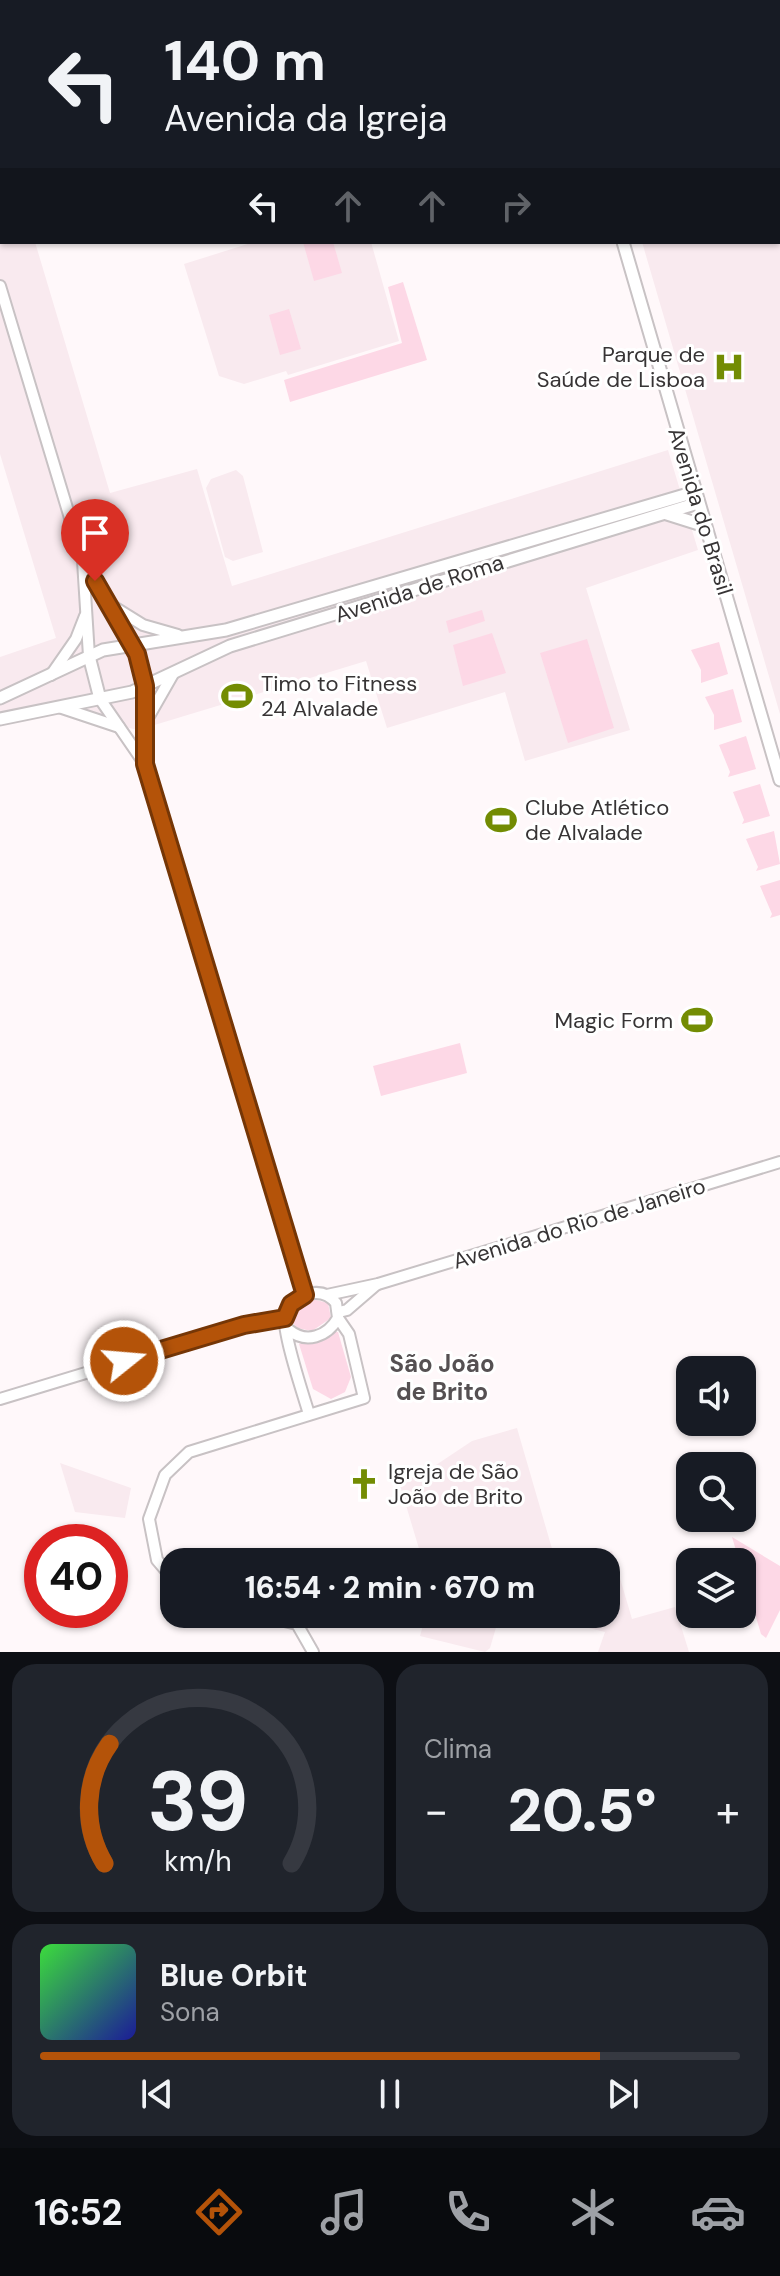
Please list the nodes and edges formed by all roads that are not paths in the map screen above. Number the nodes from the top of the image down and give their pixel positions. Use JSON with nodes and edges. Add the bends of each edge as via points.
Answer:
{"nodes":[{"id":1,"x":624,"y":244,"type":"edge"},
{"id":2,"x":0,"y":286,"type":"edge"},
{"id":3,"x":697,"y":497,"type":"junction"},
{"id":4,"x":666,"y":514,"type":"junction"},
{"id":5,"x":705,"y":526,"type":"junction"},
{"id":6,"x":83,"y":561,"type":"junction"},
{"id":7,"x":338,"y":598,"type":"junction"},
{"id":8,"x":106,"y":601,"type":"junction"},
{"id":9,"x":87,"y":606,"type":"junction"},
{"id":10,"x":342,"y":614,"type":"junction"},
{"id":11,"x":178,"y":635,"type":"junction"},
{"id":12,"x":132,"y":643,"type":"junction"},
{"id":13,"x":89,"y":656,"type":"junction"},
{"id":14,"x":173,"y":674,"type":"junction"},
{"id":15,"x":50,"y":677,"type":"junction"},
{"id":16,"x":145,"y":686,"type":"junction"},
{"id":17,"x":0,"y":698,"type":"edge"},
{"id":18,"x":100,"y":699,"type":"junction"},
{"id":19,"x":57,"y":707,"type":"junction"},
{"id":20,"x":0,"y":719,"type":"edge"},
{"id":21,"x":119,"y":727,"type":"junction"},
{"id":22,"x":143,"y":728,"type":"junction"},
{"id":23,"x":145,"y":764,"type":"junction"},
{"id":24,"x":780,"y":780,"type":"edge"},
{"id":25,"x":780,"y":1162,"type":"edge"},
{"id":26,"x":378,"y":1284,"type":"junction"},
{"id":27,"x":305,"y":1295,"type":"junction"},
{"id":28,"x":327,"y":1295,"type":"junction"},
{"id":29,"x":338,"y":1315,"type":"junction"},
{"id":30,"x":285,"y":1318,"type":"junction"},
{"id":31,"x":289,"y":1330,"type":"junction"},
{"id":32,"x":0,"y":1399,"type":"edge"},
{"id":33,"x":309,"y":1414,"type":"junction"},
{"id":34,"x":160,"y":1564,"type":"edge"},
{"id":35,"x":299,"y":1628,"type":"edge"},
{"id":36,"x":313,"y":1652,"type":"edge"}],
"edges":[{"from":1,"to":3,"type":"main road","name":"Avenida do Brasil"},
{"from":2,"to":6,"type":"street"},
{"from":3,"to":4,"type":"main road","name":"Avenida de Roma"},
{"from":3,"to":5,"type":"main road","name":"Avenida do Brasil"},
{"from":3,"to":7,"type":"main road","name":"Avenida de Roma"},
{"from":4,"to":5,"type":"main road"},
{"from":4,"to":10,"type":"main road","name":"Avenida de Roma"},
{"from":5,"to":24,"type":"main road","name":"Avenida do Brasil"},
{"from":6,"to":8,"type":"street"},
{"from":6,"to":9,"type":"street"},
{"from":7,"to":10,"type":"main road"},
{"from":7,"to":11,"type":"main road","name":"Avenida de Roma","via":[[226,630]]},
{"from":8,"to":11,"type":"street","via":[[131,620]]},
{"from":8,"to":12,"type":"street"},
{"from":9,"to":13,"type":"street"},
{"from":9,"to":15,"type":"street","via":[[76,639]]},
{"from":10,"to":14,"type":"main road","name":"Avenida de Roma","via":[[230,646]]},
{"from":11,"to":12,"type":"main road","name":"Avenida de Roma"},
{"from":12,"to":13,"type":"main road","name":"Avenida de Roma"},
{"from":12,"to":16,"type":"main road"},
{"from":13,"to":15,"type":"main road"},
{"from":13,"to":18,"type":"main road"},
{"from":14,"to":16,"type":"main road","name":"Avenida de Roma"},
{"from":14,"to":22,"type":"street"},
{"from":15,"to":17,"type":"main road"},
{"from":16,"to":18,"type":"main road","name":"Avenida de Roma"},
{"from":16,"to":22,"type":"street"},
{"from":18,"to":19,"type":"main road"},
{"from":18,"to":21,"type":"street"},
{"from":19,"to":20,"type":"main road"},
{"from":19,"to":21,"type":"street"},
{"from":21,"to":23,"type":"street"},
{"from":22,"to":23,"type":"street"},
{"from":23,"to":27,"type":"street"},
{"from":25,"to":26,"type":"street","name":"Avenida do Rio de Janeiro"},
{"from":26,"to":28,"type":"street","name":"Avenida do Rio de Janeiro"},
{"from":26,"to":29,"type":"street","name":"Avenida do Rio de Janeiro"},
{"from":27,"to":28,"type":"street"},
{"from":27,"to":30,"type":"street","via":[[291,1304]]},
{"from":28,"to":29,"type":"street","via":[[335,1300]]},
{"from":29,"to":31,"type":"street","via":[[328,1331],[316,1336]]},
{"from":29,"to":33,"type":"street","via":[[349,1334],[364,1398]]},
{"from":30,"to":31,"type":"street"},
{"from":30,"to":32,"type":"street","via":[[244,1325]]},
{"from":31,"to":33,"type":"street"},
{"from":33,"to":34,"type":"street","via":[[189,1452],[165,1475],[152,1503],[149,1535]]},
{"from":35,"to":36,"type":"street"}]}
